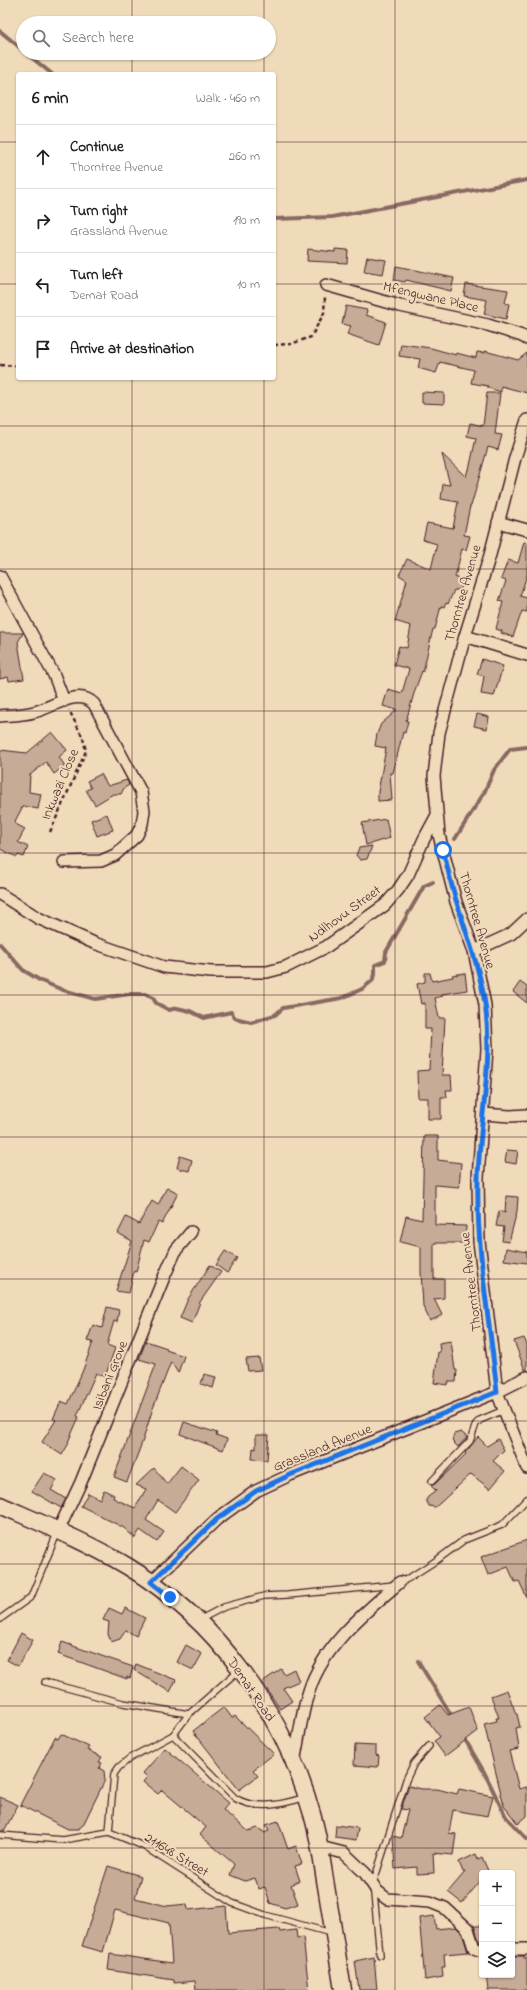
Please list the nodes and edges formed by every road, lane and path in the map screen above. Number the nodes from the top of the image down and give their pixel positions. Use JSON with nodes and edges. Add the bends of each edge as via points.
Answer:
{"nodes":[{"id":1,"x":326,"y":285,"type":"joint"},
{"id":2,"x":527,"y":340,"type":"edge"},
{"id":3,"x":276,"y":345,"type":"edge"},
{"id":4,"x":0,"y":365,"type":"edge"},
{"id":5,"x":16,"y":366,"type":"edge"},
{"id":6,"x":527,"y":420,"type":"edge"},
{"id":7,"x":498,"y":522,"type":"junction"},
{"id":8,"x":527,"y":530,"type":"edge"},
{"id":9,"x":0,"y":576,"type":"edge"},
{"id":10,"x":465,"y":636,"type":"junction"},
{"id":11,"x":527,"y":655,"type":"edge"},
{"id":12,"x":64,"y":701,"type":"junction"},
{"id":13,"x":0,"y":716,"type":"edge"},
{"id":14,"x":437,"y":815,"type":"junction"},
{"id":15,"x":50,"y":832,"type":"dead end"},
{"id":16,"x":64,"y":862,"type":"dead end"},
{"id":17,"x":0,"y":894,"type":"edge"},
{"id":18,"x":527,"y":919,"type":"edge"},
{"id":19,"x":474,"y":951,"type":"junction"},
{"id":20,"x":483,"y":1114,"type":"junction"},
{"id":21,"x":527,"y":1115,"type":"edge"},
{"id":22,"x":191,"y":1232,"type":"dead end"},
{"id":23,"x":527,"y":1377,"type":"edge"},
{"id":24,"x":497,"y":1392,"type":"junction"},
{"id":25,"x":504,"y":1410,"type":"junction"},
{"id":26,"x":527,"y":1468,"type":"edge"},
{"id":27,"x":432,"y":1481,"type":"dead end"},
{"id":28,"x":527,"y":1499,"type":"edge"},
{"id":29,"x":0,"y":1505,"type":"edge"},
{"id":30,"x":58,"y":1531,"type":"junction"},
{"id":31,"x":151,"y":1582,"type":"junction"},
{"id":32,"x":400,"y":1582,"type":"junction"},
{"id":33,"x":1,"y":1618,"type":"edge"},
{"id":34,"x":197,"y":1621,"type":"junction"},
{"id":35,"x":240,"y":1669,"type":"junction"},
{"id":36,"x":45,"y":1682,"type":"dead end"},
{"id":37,"x":189,"y":1714,"type":"junction"},
{"id":38,"x":173,"y":1735,"type":"junction"},
{"id":39,"x":429,"y":1746,"type":"dead end"},
{"id":40,"x":294,"y":1762,"type":"junction"},
{"id":41,"x":307,"y":1797,"type":"junction"},
{"id":42,"x":108,"y":1832,"type":"junction"},
{"id":43,"x":0,"y":1835,"type":"edge"},
{"id":44,"x":320,"y":1847,"type":"junction"},
{"id":45,"x":373,"y":1884,"type":"junction"},
{"id":46,"x":334,"y":1934,"type":"junction"},
{"id":47,"x":515,"y":1949,"type":"edge"},
{"id":48,"x":527,"y":1949,"type":"edge"},
{"id":49,"x":479,"y":1950,"type":"edge"},
{"id":50,"x":380,"y":1955,"type":"dead end"},
{"id":51,"x":343,"y":1990,"type":"edge"}],
"edges":[{"from":1,"to":2,"type":"street","name":"Mfengwane Place","via":[[400,306],[488,324]]},
{"from":1,"to":3,"type":"path","via":[[324,313],[312,337],[291,344]]},
{"from":4,"to":5,"type":"path"},
{"from":6,"to":7,"type":"street","name":"Thorntree Avenue"},
{"from":7,"to":8,"type":"street"},
{"from":7,"to":10,"type":"street","name":"Thorntree Avenue"},
{"from":9,"to":12,"type":"street","via":[[54,675]]},
{"from":10,"to":11,"type":"street"},
{"from":10,"to":14,"type":"street","name":"Thorntree Avenue","via":[[437,746],[434,776]]},
{"from":12,"to":13,"type":"street","via":[[34,712]]},
{"from":12,"to":15,"type":"path","name":"Inkwazi Close","via":[[83,738],[86,751]]},
{"from":12,"to":16,"type":"street","via":[[81,697],[88,698],[94,704],[141,792],[144,811],[142,824],[136,835],[115,854],[101,861]]},
{"from":14,"to":17,"type":"street","name":"Ndlhovu Street","via":[[408,875],[385,905],[326,947],[286,967],[266,972],[211,972],[164,967],[94,943],[38,918]]},
{"from":14,"to":19,"type":"street","name":"Thorntree Avenue","via":[[439,835],[456,902]]},
{"from":18,"to":19,"type":"street","via":[[511,934]]},
{"from":19,"to":20,"type":"street","name":"Thorntree Avenue","via":[[485,1005],[487,1049]]},
{"from":20,"to":21,"type":"street"},
{"from":20,"to":24,"type":"street","name":"Thorntree Avenue","via":[[478,1178],[479,1241]]},
{"from":22,"to":30,"type":"street","name":"Isibani Grove","via":[[176,1250],[81,1482]]},
{"from":23,"to":24,"type":"street","name":"Grassland Avenue"},
{"from":24,"to":25,"type":"street","name":"Thorntree Avenue"},
{"from":24,"to":31,"type":"street","name":"Grassland Avenue","via":[[256,1491],[217,1519]]},
{"from":25,"to":26,"type":"street","name":"Thorntree Avenue"},
{"from":25,"to":27,"type":"lane","via":[[480,1420],[470,1441]]},
{"from":28,"to":32,"type":"lane","via":[[502,1525],[464,1540]]},
{"from":29,"to":30,"type":"street","name":"Demat Road"},
{"from":30,"to":31,"type":"street","name":"Demat Road","via":[[116,1560]]},
{"from":30,"to":33,"type":"lane","via":[[31,1598]]},
{"from":31,"to":34,"type":"street","name":"Demat Road"},
{"from":32,"to":34,"type":"lane","via":[[383,1586],[264,1596],[224,1607]]},
{"from":32,"to":40,"type":"street","via":[[355,1621],[318,1670],[305,1703]]},
{"from":34,"to":35,"type":"street","name":"Demat Road"},
{"from":35,"to":37,"type":"lane"},
{"from":35,"to":40,"type":"street","name":"Demat Road","via":[[267,1708]]},
{"from":36,"to":37,"type":"lane","via":[[123,1702]]},
{"from":37,"to":38,"type":"lane"},
{"from":38,"to":41,"type":"lane","via":[[243,1803],[263,1806]]},
{"from":38,"to":42,"type":"lane","via":[[130,1758],[114,1774]]},
{"from":39,"to":45,"type":"lane","via":[[414,1763],[406,1780]]},
{"from":40,"to":41,"type":"street","name":"Demat Road"},
{"from":41,"to":44,"type":"street","name":"Demat Road"},
{"from":42,"to":43,"type":"lane","via":[[63,1840]]},
{"from":42,"to":46,"type":"lane","name":"211648 Street","via":[[143,1846],[232,1903]]},
{"from":44,"to":45,"type":"street","via":[[344,1853]]},
{"from":44,"to":46,"type":"street","name":"Demat Road"},
{"from":45,"to":49,"type":"street","via":[[381,1895],[388,1899],[430,1902],[445,1908],[468,1929],[474,1948]]},
{"from":45,"to":50,"type":"lane"},
{"from":46,"to":51,"type":"street","name":"Demat Road"},
{"from":47,"to":48,"type":"street"}]}
